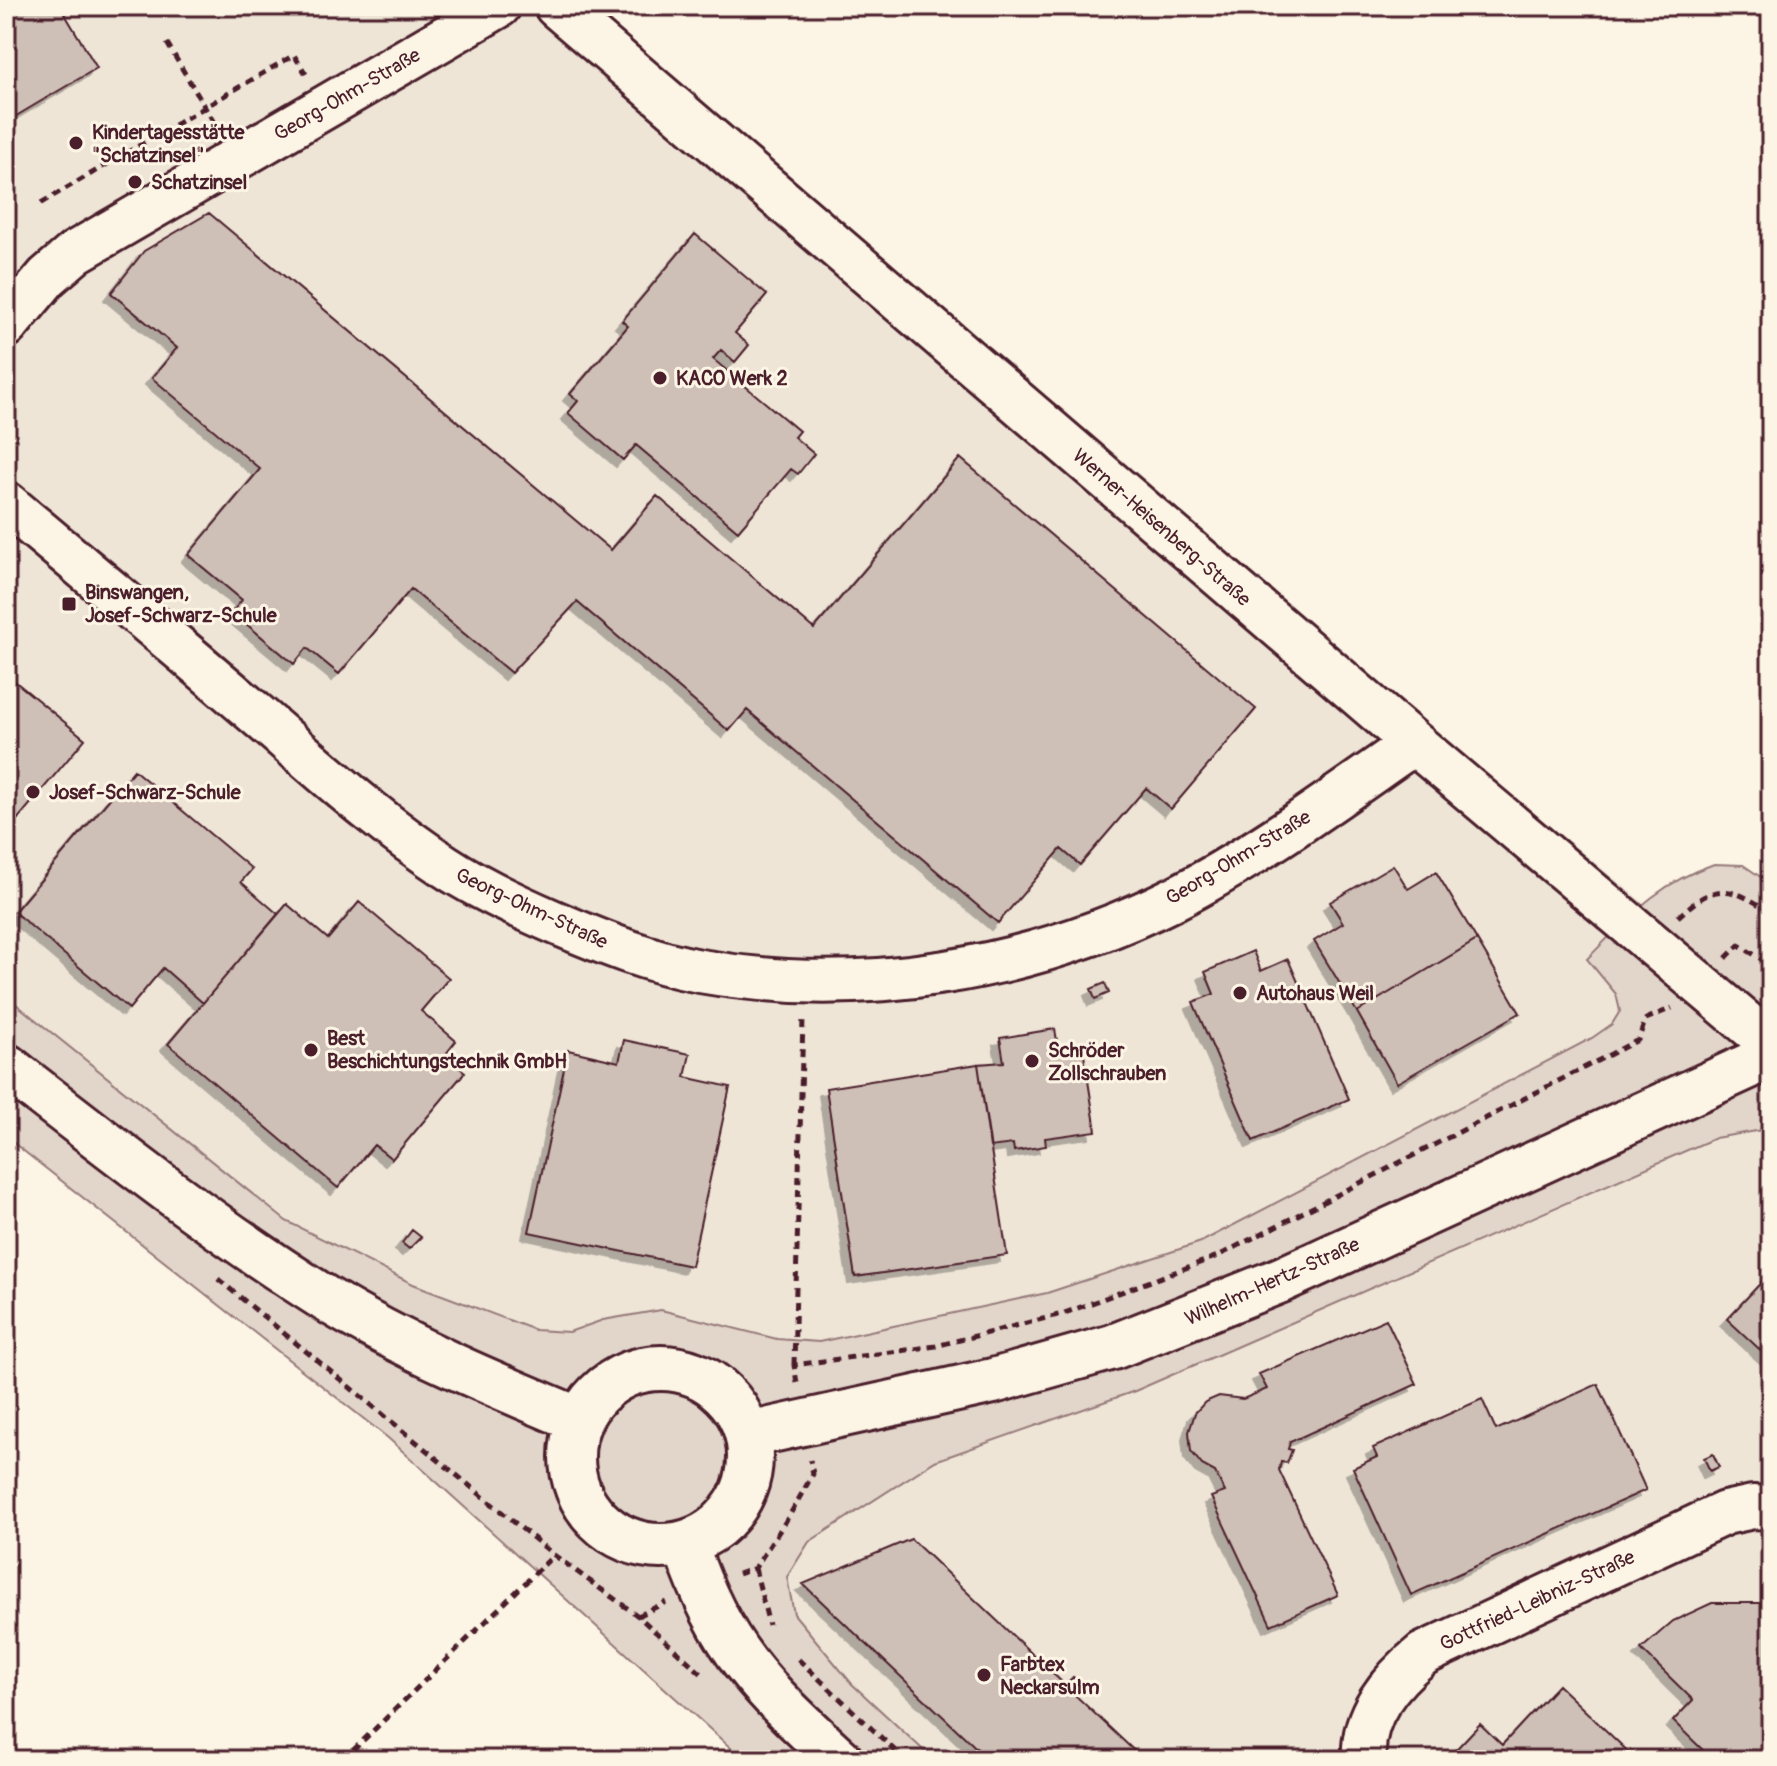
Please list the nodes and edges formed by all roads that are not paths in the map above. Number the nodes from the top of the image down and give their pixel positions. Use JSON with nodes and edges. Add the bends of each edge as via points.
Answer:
{"nodes":[{"id":1,"x":499,"y":6,"type":"edge"},
{"id":2,"x":556,"y":6,"type":"edge"},
{"id":3,"x":6,"y":326,"type":"edge"},
{"id":4,"x":6,"y":503,"type":"edge"},
{"id":5,"x":1414,"y":743,"type":"junction"},
{"id":6,"x":1771,"y":1044,"type":"edge"},
{"id":7,"x":1771,"y":1056,"type":"edge"},
{"id":8,"x":6,"y":1066,"type":"edge"},
{"id":9,"x":579,"y":1420,"type":"junction"},
{"id":10,"x":748,"y":1435,"type":"junction"},
{"id":11,"x":1771,"y":1508,"type":"edge"},
{"id":12,"x":685,"y":1544,"type":"junction"},
{"id":13,"x":840,"y":1760,"type":"edge"},
{"id":14,"x":1364,"y":1760,"type":"edge"}],
"edges":[{"from":1,"to":3,"type":"street","name":"Georg-Ohm-Straße","via":[[76,252]]},
{"from":2,"to":5,"type":"street","name":"Werner-Heisenberg-Straße"},
{"from":4,"to":5,"type":"street","name":"Georg-Ohm-Straße","via":[[360,802],[447,868],[610,946],[698,970],[804,983],[900,980],[985,965],[1077,938],[1175,898]]},
{"from":5,"to":6,"type":"street","name":"Werner-Heisenberg-Straße"},
{"from":7,"to":10,"type":"main road","name":"Wilhelm-Hertz-Straße","via":[[1203,1314],[1113,1347],[993,1381]]},
{"from":8,"to":9,"type":"main road","via":[[174,1197],[328,1300],[462,1371]]},
{"from":9,"to":10,"type":"main road","via":[[591,1400],[617,1379],[653,1368],[679,1370],[706,1380],[729,1399]]},
{"from":9,"to":12,"type":"main road","via":[[572,1467],[586,1507],[611,1532],[640,1545]]},
{"from":10,"to":12,"type":"main road","via":[[747,1485],[732,1512],[710,1533]]},
{"from":11,"to":14,"type":"street","name":"Gottfried-Leibniz-Straße","via":[[1725,1513],[1423,1654],[1398,1674],[1373,1709]]},
{"from":12,"to":13,"type":"main road","via":[[726,1639],[764,1691]]}]}
